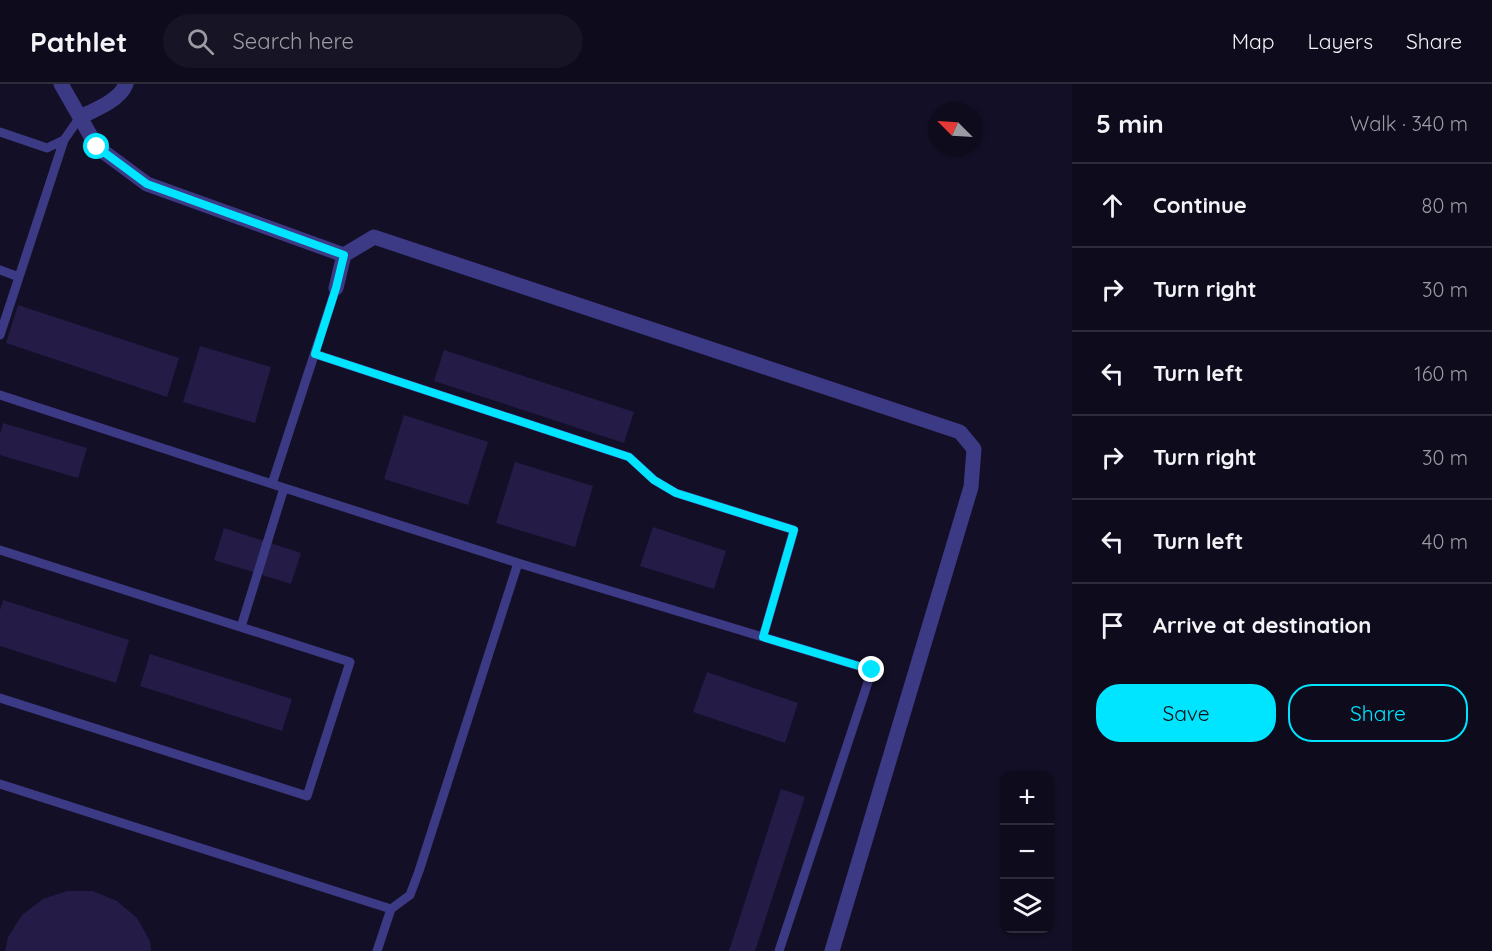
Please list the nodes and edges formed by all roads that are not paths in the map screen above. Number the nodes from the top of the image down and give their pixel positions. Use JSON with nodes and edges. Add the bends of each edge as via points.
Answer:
{"nodes":[{"id":1,"x":61,"y":84,"type":"edge"},
{"id":2,"x":126,"y":84,"type":"edge"},
{"id":3,"x":80,"y":117,"type":"junction"},
{"id":4,"x":0,"y":132,"type":"edge"},
{"id":5,"x":64,"y":140,"type":"junction"},
{"id":6,"x":344,"y":255,"type":"junction"},
{"id":7,"x":0,"y":270,"type":"edge"},
{"id":8,"x":19,"y":277,"type":"junction"},
{"id":9,"x":336,"y":288,"type":"joint"},
{"id":10,"x":0,"y":335,"type":"edge"},
{"id":11,"x":315,"y":354,"type":"junction"},
{"id":12,"x":0,"y":395,"type":"edge"},
{"id":13,"x":272,"y":484,"type":"junction"},
{"id":14,"x":284,"y":488,"type":"junction"},
{"id":15,"x":0,"y":550,"type":"edge"},
{"id":16,"x":518,"y":563,"type":"junction"},
{"id":17,"x":241,"y":627,"type":"junction"},
{"id":18,"x":763,"y":637,"type":"junction"},
{"id":19,"x":0,"y":698,"type":"edge"},
{"id":20,"x":0,"y":784,"type":"edge"},
{"id":21,"x":391,"y":909,"type":"junction"},
{"id":22,"x":377,"y":951,"type":"edge"},
{"id":23,"x":779,"y":951,"type":"edge"},
{"id":24,"x":832,"y":951,"type":"edge"}],
"edges":[{"from":1,"to":3,"type":"street"},
{"from":2,"to":3,"type":"street","via":[[104,106]]},
{"from":3,"to":5,"type":"lane"},
{"from":3,"to":6,"type":"street","via":[[97,147],[147,184]]},
{"from":4,"to":5,"type":"lane","via":[[46,148]]},
{"from":5,"to":8,"type":"lane"},
{"from":6,"to":9,"type":"street"},
{"from":6,"to":24,"type":"street","via":[[374,237],[960,432],[974,449],[971,487]]},
{"from":7,"to":8,"type":"lane"},
{"from":8,"to":10,"type":"lane"},
{"from":9,"to":11,"type":"lane"},
{"from":11,"to":13,"type":"lane"},
{"from":11,"to":18,"type":"lane","via":[[629,457],[654,480],[676,493],[794,530]]},
{"from":12,"to":13,"type":"lane"},
{"from":13,"to":14,"type":"lane"},
{"from":14,"to":16,"type":"lane"},
{"from":14,"to":17,"type":"lane"},
{"from":15,"to":17,"type":"lane"},
{"from":16,"to":18,"type":"lane"},
{"from":16,"to":21,"type":"lane","via":[[419,871],[410,895]]},
{"from":17,"to":19,"type":"lane","via":[[350,662],[307,796]]},
{"from":18,"to":23,"type":"lane","via":[[872,670]]},
{"from":20,"to":21,"type":"lane"},
{"from":21,"to":22,"type":"lane"}]}
